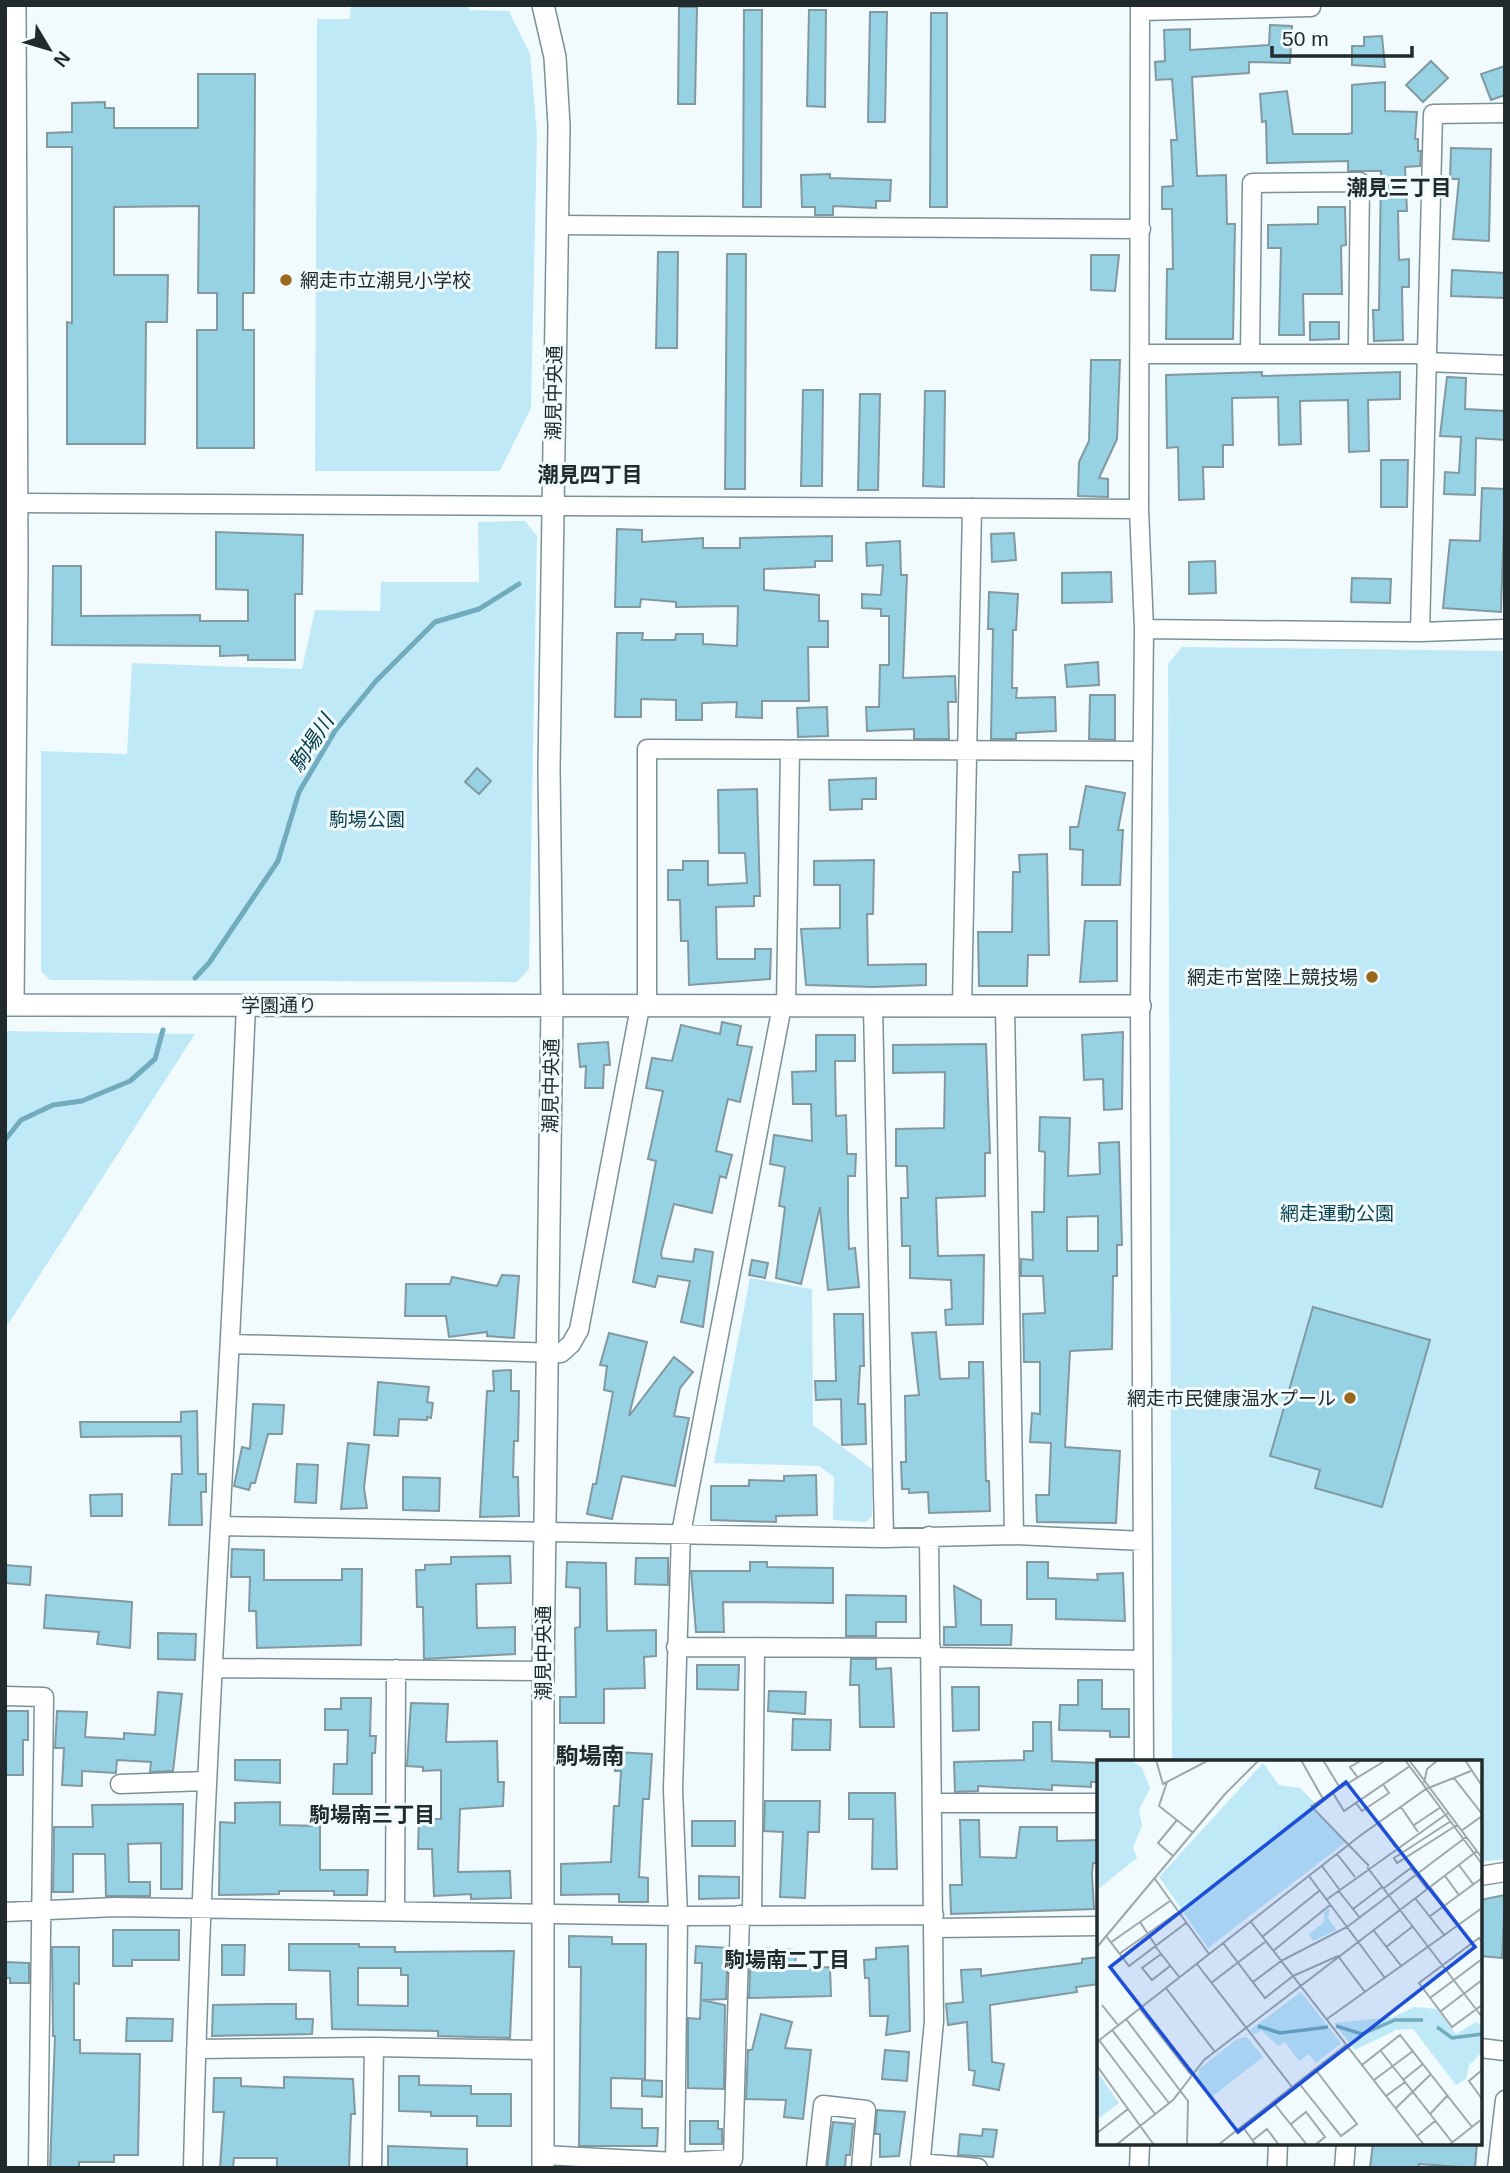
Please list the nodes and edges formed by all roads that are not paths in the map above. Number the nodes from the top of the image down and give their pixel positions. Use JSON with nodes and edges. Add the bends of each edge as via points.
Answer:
{"nodes":[{"id":1,"x":15,"y":5,"type":"edge"},
{"id":2,"x":543,"y":5,"type":"edge"},
{"id":3,"x":1311,"y":7,"type":"edge"},
{"id":4,"x":1140,"y":8,"type":"edge"},
{"id":5,"x":10,"y":47,"type":"edge"},
{"id":6,"x":1505,"y":113,"type":"edge"},
{"id":7,"x":557,"y":225,"type":"junction"},
{"id":8,"x":1141,"y":229,"type":"junction"},
{"id":9,"x":10,"y":334,"type":"edge"},
{"id":10,"x":1140,"y":354,"type":"junction"},
{"id":11,"x":1250,"y":354,"type":"junction"},
{"id":12,"x":1358,"y":354,"type":"junction"},
{"id":13,"x":1427,"y":358,"type":"junction"},
{"id":14,"x":1505,"y":365,"type":"edge"},
{"id":15,"x":16,"y":503,"type":"junction"},
{"id":16,"x":553,"y":504,"type":"junction"},
{"id":17,"x":972,"y":508,"type":"junction"},
{"id":18,"x":1139,"y":509,"type":"junction"},
{"id":19,"x":11,"y":566,"type":"edge"},
{"id":20,"x":1144,"y":629,"type":"junction"},
{"id":21,"x":1505,"y":629,"type":"edge"},
{"id":22,"x":1420,"y":632,"type":"junction"},
{"id":23,"x":10,"y":716,"type":"edge"},
{"id":24,"x":790,"y":751,"type":"junction"},
{"id":25,"x":968,"y":751,"type":"junction"},
{"id":26,"x":1143,"y":751,"type":"junction"},
{"id":27,"x":9,"y":1005,"type":"edge"},
{"id":28,"x":246,"y":1005,"type":"junction"},
{"id":29,"x":552,"y":1005,"type":"junction"},
{"id":30,"x":784,"y":1006,"type":"junction"},
{"id":31,"x":873,"y":1006,"type":"junction"},
{"id":32,"x":962,"y":1006,"type":"junction"},
{"id":33,"x":1005,"y":1006,"type":"junction"},
{"id":34,"x":1140,"y":1006,"type":"junction"},
{"id":35,"x":644,"y":1007,"type":"junction"},
{"id":36,"x":232,"y":1343,"type":"junction"},
{"id":37,"x":547,"y":1352,"type":"junction"},
{"id":38,"x":221,"y":1526,"type":"junction"},
{"id":39,"x":544,"y":1531,"type":"junction"},
{"id":40,"x":681,"y":1533,"type":"junction"},
{"id":41,"x":1014,"y":1535,"type":"junction"},
{"id":42,"x":929,"y":1536,"type":"junction"},
{"id":43,"x":884,"y":1538,"type":"junction"},
{"id":44,"x":1143,"y":1541,"type":"junction"},
{"id":45,"x":676,"y":1647,"type":"junction"},
{"id":46,"x":755,"y":1647,"type":"junction"},
{"id":47,"x":930,"y":1653,"type":"junction"},
{"id":48,"x":1143,"y":1660,"type":"junction"},
{"id":49,"x":213,"y":1668,"type":"junction"},
{"id":50,"x":396,"y":1669,"type":"junction"},
{"id":51,"x":543,"y":1671,"type":"junction"},
{"id":52,"x":5,"y":1696,"type":"edge"},
{"id":53,"x":1144,"y":1760,"type":"edge"},
{"id":54,"x":206,"y":1781,"type":"junction"},
{"id":55,"x":120,"y":1784,"type":"dead end"},
{"id":56,"x":932,"y":1803,"type":"junction"},
{"id":57,"x":1097,"y":1803,"type":"edge"},
{"id":58,"x":1505,"y":1872,"type":"edge"},
{"id":59,"x":1482,"y":1876,"type":"edge"},
{"id":60,"x":200,"y":1908,"type":"junction"},
{"id":61,"x":395,"y":1911,"type":"junction"},
{"id":62,"x":5,"y":1912,"type":"edge"},
{"id":63,"x":41,"y":1912,"type":"junction"},
{"id":64,"x":543,"y":1913,"type":"junction"},
{"id":65,"x":746,"y":1915,"type":"junction"},
{"id":66,"x":678,"y":1916,"type":"junction"},
{"id":67,"x":934,"y":1921,"type":"junction"},
{"id":68,"x":1097,"y":1926,"type":"edge"},
{"id":69,"x":374,"y":2047,"type":"junction"},
{"id":70,"x":1482,"y":2048,"type":"edge"},
{"id":71,"x":196,"y":2049,"type":"junction"},
{"id":72,"x":543,"y":2050,"type":"junction"},
{"id":73,"x":1505,"y":2051,"type":"edge"},
{"id":74,"x":1504,"y":2108,"type":"edge"},
{"id":75,"x":1140,"y":2145,"type":"edge"},
{"id":76,"x":1278,"y":2145,"type":"edge"},
{"id":77,"x":1346,"y":2145,"type":"edge"},
{"id":78,"x":543,"y":2161,"type":"edge"},
{"id":79,"x":675,"y":2165,"type":"edge"},
{"id":80,"x":920,"y":2165,"type":"edge"},
{"id":81,"x":38,"y":2168,"type":"edge"},
{"id":82,"x":193,"y":2168,"type":"edge"},
{"id":83,"x":372,"y":2168,"type":"edge"},
{"id":84,"x":816,"y":2168,"type":"edge"},
{"id":85,"x":861,"y":2168,"type":"edge"},
{"id":86,"x":978,"y":2168,"type":"edge"},
{"id":87,"x":1139,"y":2168,"type":"edge"},
{"id":88,"x":1277,"y":2168,"type":"edge"},
{"id":89,"x":1344,"y":2168,"type":"edge"},
{"id":90,"x":1497,"y":2168,"type":"edge"}],
"edges":[{"from":1,"to":5,"type":"street"},
{"from":2,"to":7,"type":"street","name":"潮見中央通","via":[[555,57]]},
{"from":3,"to":4,"type":"street"},
{"from":4,"to":8,"type":"street"},
{"from":5,"to":9,"type":"street"},
{"from":6,"to":13,"type":"street","via":[[1433,114]]},
{"from":7,"to":8,"type":"street"},
{"from":7,"to":16,"type":"street","name":"潮見中央通"},
{"from":8,"to":10,"type":"street"},
{"from":9,"to":15,"type":"street"},
{"from":10,"to":11,"type":"street"},
{"from":10,"to":18,"type":"street"},
{"from":11,"to":12,"type":"street"},
{"from":11,"to":12,"type":"street","via":[[1252,183],[1360,182]]},
{"from":12,"to":13,"type":"street"},
{"from":13,"to":14,"type":"street"},
{"from":13,"to":22,"type":"street"},
{"from":15,"to":16,"type":"street"},
{"from":15,"to":19,"type":"street"},
{"from":16,"to":17,"type":"street"},
{"from":16,"to":29,"type":"street","name":"潮見中央通"},
{"from":17,"to":18,"type":"street"},
{"from":17,"to":25,"type":"street"},
{"from":18,"to":20,"type":"street"},
{"from":19,"to":23,"type":"street"},
{"from":20,"to":22,"type":"street"},
{"from":20,"to":26,"type":"street"},
{"from":21,"to":22,"type":"street"},
{"from":23,"to":27,"type":"street"},
{"from":24,"to":25,"type":"street"},
{"from":24,"to":30,"type":"street"},
{"from":24,"to":35,"type":"street","via":[[647,749]]},
{"from":25,"to":26,"type":"street"},
{"from":25,"to":32,"type":"street"},
{"from":26,"to":34,"type":"street"},
{"from":27,"to":28,"type":"street","name":"学園通り"},
{"from":28,"to":29,"type":"street","name":"学園通り"},
{"from":28,"to":36,"type":"street"},
{"from":29,"to":35,"type":"street","name":"学園通り"},
{"from":29,"to":37,"type":"street","name":"潮見中央通"},
{"from":30,"to":31,"type":"street","name":"学園通り"},
{"from":30,"to":35,"type":"street","name":"学園通り"},
{"from":30,"to":40,"type":"street"},
{"from":31,"to":32,"type":"street","name":"学園通り"},
{"from":31,"to":43,"type":"street"},
{"from":32,"to":33,"type":"street","name":"学園通り"},
{"from":33,"to":34,"type":"street","name":"学園通り"},
{"from":33,"to":41,"type":"street"},
{"from":34,"to":44,"type":"street"},
{"from":35,"to":37,"type":"street","via":[[579,1329],[561,1353]]},
{"from":36,"to":37,"type":"street"},
{"from":36,"to":38,"type":"street"},
{"from":37,"to":39,"type":"street","name":"潮見中央通"},
{"from":38,"to":39,"type":"street"},
{"from":38,"to":49,"type":"street"},
{"from":39,"to":40,"type":"street"},
{"from":39,"to":51,"type":"street","name":"潮見中央通"},
{"from":40,"to":43,"type":"street"},
{"from":40,"to":45,"type":"street"},
{"from":41,"to":42,"type":"street"},
{"from":41,"to":44,"type":"street"},
{"from":42,"to":43,"type":"street"},
{"from":42,"to":47,"type":"street"},
{"from":44,"to":48,"type":"street"},
{"from":45,"to":46,"type":"street"},
{"from":45,"to":66,"type":"street","via":[[673,1789]]},
{"from":46,"to":47,"type":"street"},
{"from":46,"to":65,"type":"street"},
{"from":47,"to":48,"type":"street"},
{"from":47,"to":56,"type":"street"},
{"from":48,"to":53,"type":"street"},
{"from":49,"to":50,"type":"street"},
{"from":49,"to":54,"type":"street"},
{"from":50,"to":51,"type":"street"},
{"from":50,"to":61,"type":"street"},
{"from":51,"to":64,"type":"street","name":"潮見中央通"},
{"from":52,"to":63,"type":"street","via":[[44,1698]]},
{"from":54,"to":55,"type":"street"},
{"from":54,"to":60,"type":"street"},
{"from":56,"to":57,"type":"street"},
{"from":56,"to":67,"type":"street"},
{"from":58,"to":59,"type":"street"},
{"from":60,"to":61,"type":"street"},
{"from":60,"to":63,"type":"street"},
{"from":60,"to":71,"type":"street"},
{"from":61,"to":64,"type":"street"},
{"from":62,"to":63,"type":"street"},
{"from":63,"to":81,"type":"street"},
{"from":64,"to":66,"type":"street"},
{"from":64,"to":72,"type":"street","name":"潮見中央通"},
{"from":65,"to":66,"type":"street"},
{"from":65,"to":67,"type":"street"},
{"from":65,"to":79,"type":"street","via":[[733,2159]]},
{"from":66,"to":79,"type":"street"},
{"from":67,"to":68,"type":"street"},
{"from":67,"to":80,"type":"street","via":[[934,2021]]},
{"from":69,"to":71,"type":"street"},
{"from":69,"to":72,"type":"street"},
{"from":69,"to":83,"type":"street"},
{"from":70,"to":73,"type":"street"},
{"from":71,"to":82,"type":"street"},
{"from":72,"to":78,"type":"street","name":"潮見中央通"},
{"from":74,"to":90,"type":"street"},
{"from":75,"to":87,"type":"street"},
{"from":76,"to":88,"type":"street"},
{"from":77,"to":89,"type":"street"},
{"from":78,"to":79,"type":"street"},
{"from":80,"to":86,"type":"street"},
{"from":84,"to":85,"type":"street","via":[[823,2105],[866,2110]]}]}
